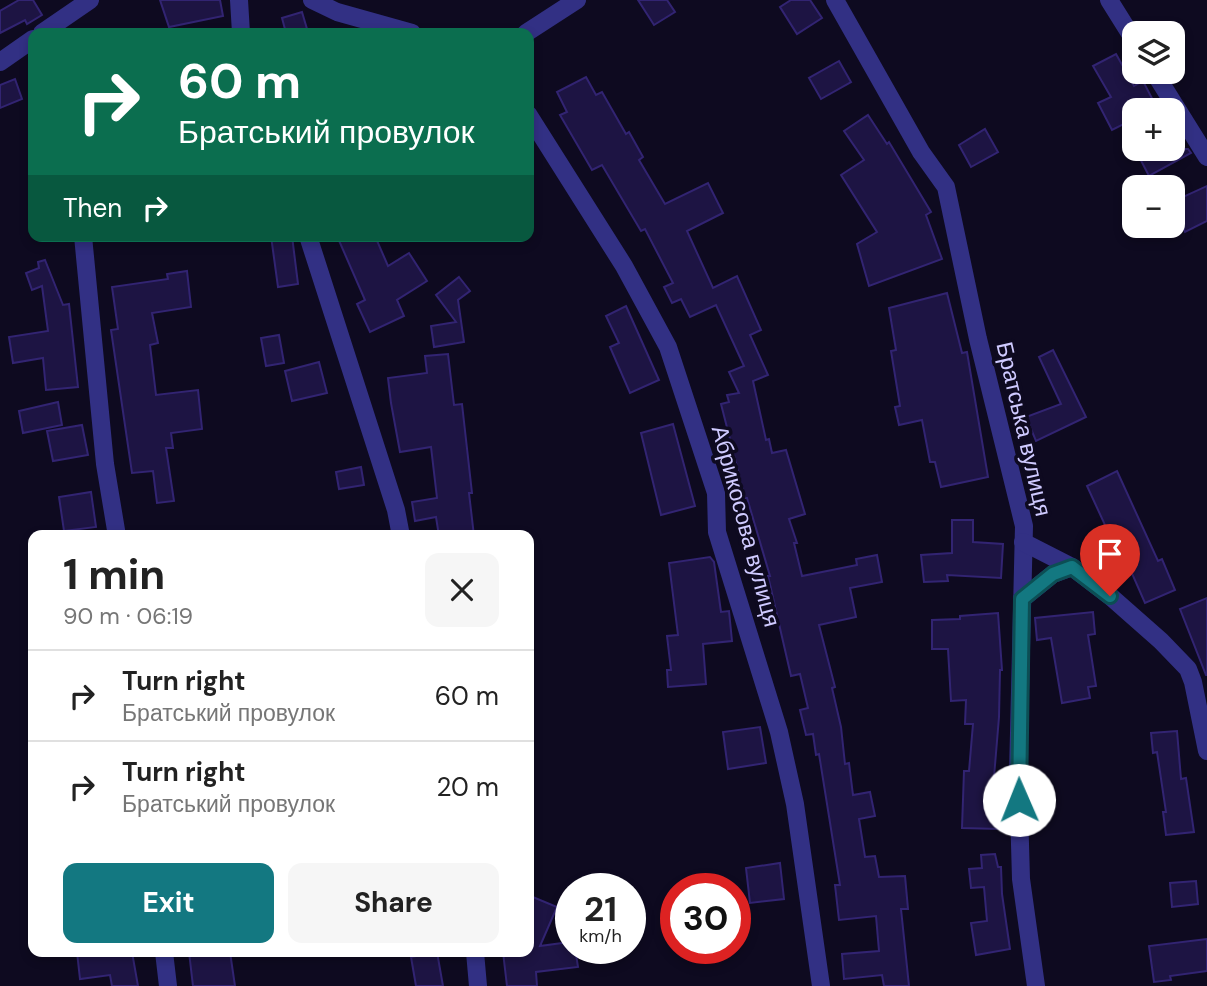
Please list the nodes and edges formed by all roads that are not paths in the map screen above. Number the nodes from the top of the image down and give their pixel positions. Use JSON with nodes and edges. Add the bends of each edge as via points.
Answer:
{"nodes":[{"id":1,"x":90,"y":0,"type":"edge"},
{"id":2,"x":239,"y":0,"type":"edge"},
{"id":3,"x":312,"y":0,"type":"edge"},
{"id":4,"x":577,"y":0,"type":"edge"},
{"id":5,"x":835,"y":0,"type":"edge"},
{"id":6,"x":1109,"y":0,"type":"edge"},
{"id":7,"x":1122,"y":21,"type":"edge"},
{"id":8,"x":59,"y":28,"type":"edge"},
{"id":9,"x":241,"y":28,"type":"edge"},
{"id":10,"x":394,"y":28,"type":"edge"},
{"id":11,"x":534,"y":28,"type":"edge"},
{"id":12,"x":28,"y":42,"type":"edge"},
{"id":13,"x":0,"y":62,"type":"edge"},
{"id":14,"x":1161,"y":84,"type":"edge"},
{"id":15,"x":534,"y":124,"type":"edge"},
{"id":16,"x":1207,"y":157,"type":"edge"},
{"id":17,"x":84,"y":242,"type":"edge"},
{"id":18,"x":310,"y":242,"type":"edge"},
{"id":19,"x":116,"y":530,"type":"edge"},
{"id":20,"x":400,"y":530,"type":"edge"},
{"id":21,"x":1023,"y":542,"type":"junction"},
{"id":22,"x":1072,"y":567,"type":"junction"},
{"id":23,"x":1022,"y":599,"type":"junction"},
{"id":24,"x":1207,"y":751,"type":"edge"},
{"id":25,"x":165,"y":957,"type":"edge"},
{"id":26,"x":475,"y":957,"type":"edge"},
{"id":27,"x":168,"y":986,"type":"edge"},
{"id":28,"x":478,"y":986,"type":"edge"},
{"id":29,"x":821,"y":986,"type":"edge"},
{"id":30,"x":1036,"y":986,"type":"edge"}],
"edges":[{"from":1,"to":8,"type":"street"},
{"from":2,"to":9,"type":"street"},
{"from":3,"to":10,"type":"street"},
{"from":4,"to":11,"type":"street"},
{"from":5,"to":21,"type":"street","name":"Братська вулиця","via":[[920,152],[946,187],[1024,526]]},
{"from":6,"to":7,"type":"street"},
{"from":12,"to":13,"type":"street"},
{"from":14,"to":16,"type":"street"},
{"from":15,"to":29,"type":"street","name":"Абрикосова вулиця","via":[[624,266],[668,347],[716,493],[717,532],[779,732],[795,804]]},
{"from":17,"to":19,"type":"street","via":[[105,464]]},
{"from":18,"to":20,"type":"street"},
{"from":21,"to":22,"type":"street"},
{"from":21,"to":23,"type":"street","name":"Братська вулиця"},
{"from":22,"to":23,"type":"street","via":[[1053,574]]},
{"from":22,"to":24,"type":"street","via":[[1188,669]]},
{"from":23,"to":30,"type":"street","name":"Братська вулиця","via":[[1021,879]]},
{"from":25,"to":27,"type":"street"},
{"from":26,"to":28,"type":"street"}]}
